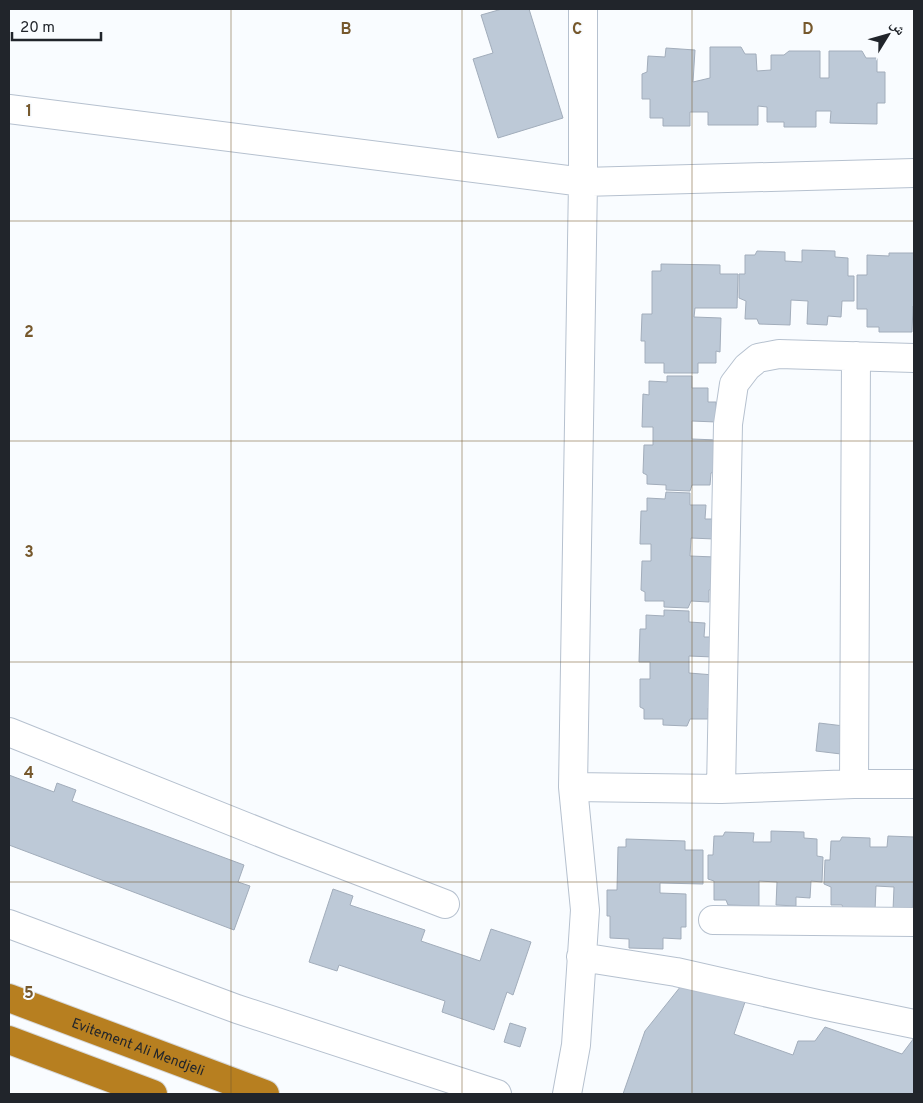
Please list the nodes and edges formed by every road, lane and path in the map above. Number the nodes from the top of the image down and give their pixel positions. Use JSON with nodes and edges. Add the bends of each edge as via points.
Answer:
{"nodes":[{"id":1,"x":583,"y":9,"type":"edge"},
{"id":2,"x":9,"y":109,"type":"edge"},
{"id":3,"x":914,"y":173,"type":"edge"},
{"id":4,"x":583,"y":182,"type":"junction"},
{"id":5,"x":856,"y":356,"type":"junction"},
{"id":6,"x":914,"y":358,"type":"edge"},
{"id":7,"x":9,"y":732,"type":"edge"},
{"id":8,"x":854,"y":784,"type":"junction"},
{"id":9,"x":914,"y":784,"type":"edge"},
{"id":10,"x":573,"y":787,"type":"junction"},
{"id":11,"x":720,"y":789,"type":"junction"},
{"id":12,"x":445,"y":904,"type":"dead end"},
{"id":13,"x":712,"y":920,"type":"dead end"},
{"id":14,"x":914,"y":922,"type":"edge"},
{"id":15,"x":9,"y":924,"type":"edge"},
{"id":16,"x":582,"y":957,"type":"junction"},
{"id":17,"x":9,"y":998,"type":"edge"},
{"id":18,"x":914,"y":1024,"type":"edge"},
{"id":19,"x":9,"y":1040,"type":"edge"},
{"id":20,"x":153,"y":1094,"type":"edge"},
{"id":21,"x":265,"y":1094,"type":"edge"},
{"id":22,"x":497,"y":1094,"type":"edge"},
{"id":23,"x":568,"y":1094,"type":"edge"}],
"edges":[{"from":1,"to":4,"type":"street"},
{"from":2,"to":4,"type":"street"},
{"from":3,"to":4,"type":"street"},
{"from":4,"to":10,"type":"street"},
{"from":5,"to":6,"type":"street"},
{"from":5,"to":8,"type":"street"},
{"from":5,"to":11,"type":"street","via":[[779,354],[758,358],[734,384],[728,424]]},
{"from":7,"to":12,"type":"street"},
{"from":8,"to":9,"type":"street"},
{"from":8,"to":11,"type":"street"},
{"from":10,"to":11,"type":"street"},
{"from":10,"to":16,"type":"street","via":[[585,910]]},
{"from":13,"to":14,"type":"street"},
{"from":15,"to":22,"type":"street","via":[[237,1009]]},
{"from":16,"to":18,"type":"street","via":[[676,972]]},
{"from":16,"to":23,"type":"street","via":[[576,1045]]},
{"from":17,"to":21,"type":"highway","name":"Evitement Ali Mendjeli"},
{"from":19,"to":20,"type":"highway"}]}
